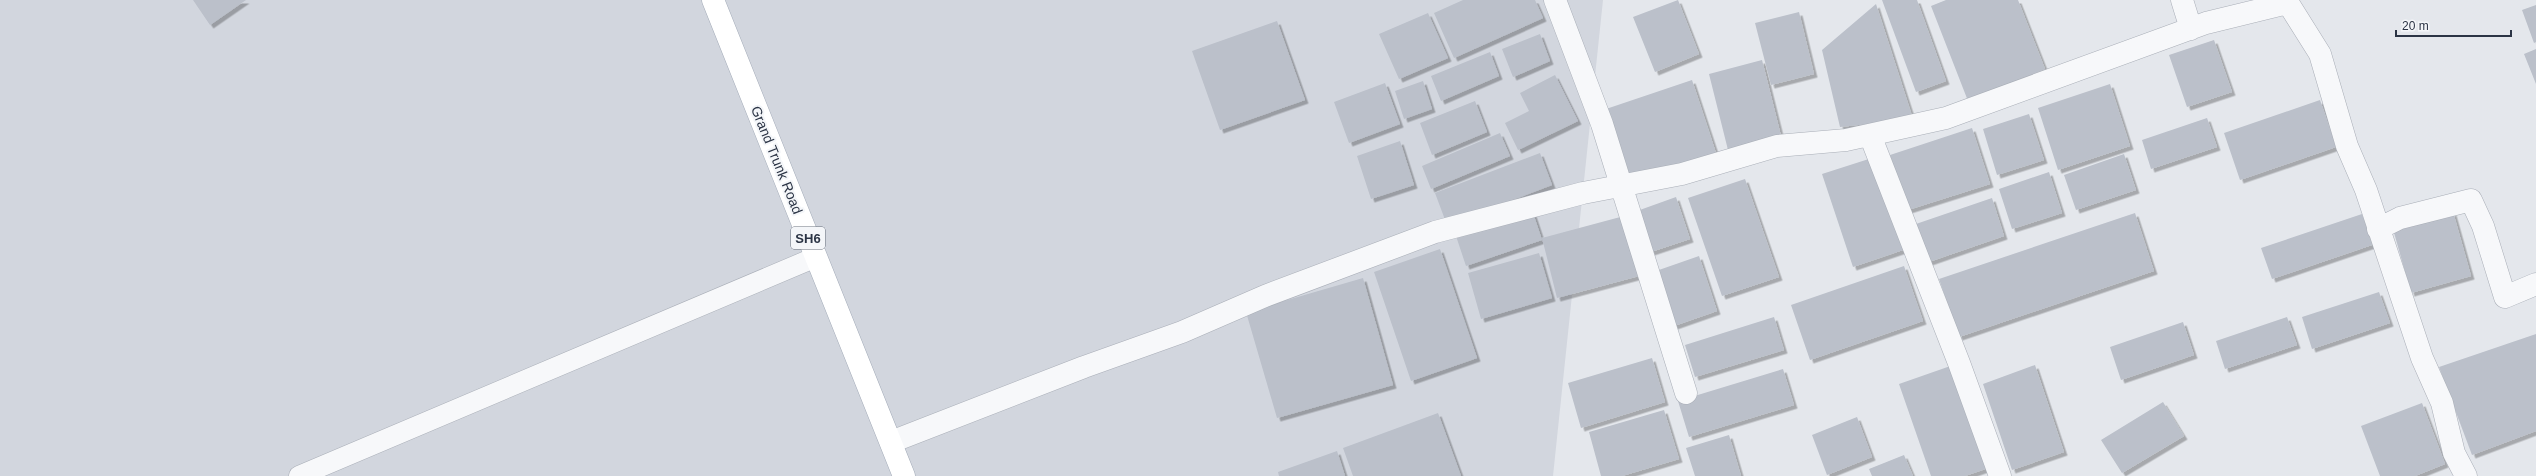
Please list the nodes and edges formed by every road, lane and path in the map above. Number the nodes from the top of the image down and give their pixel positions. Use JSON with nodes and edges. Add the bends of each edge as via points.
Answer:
{"nodes":[{"id":1,"x":713,"y":0,"type":"edge"},
{"id":2,"x":1554,"y":0,"type":"edge"},
{"id":3,"x":2182,"y":0,"type":"edge"},
{"id":4,"x":2191,"y":29,"type":"junction"},
{"id":5,"x":1870,"y":135,"type":"junction"},
{"id":6,"x":1621,"y":185,"type":"junction"},
{"id":7,"x":2378,"y":228,"type":"junction"},
{"id":8,"x":816,"y":257,"type":"junction"},
{"id":9,"x":2536,"y":284,"type":"edge"},
{"id":10,"x":1686,"y":393,"type":"dead end"},
{"id":11,"x":891,"y":442,"type":"junction"},
{"id":12,"x":299,"y":476,"type":"edge"},
{"id":13,"x":904,"y":476,"type":"edge"},
{"id":14,"x":2000,"y":476,"type":"edge"},
{"id":15,"x":2466,"y":476,"type":"edge"}],
"edges":[{"from":1,"to":8,"type":"main road","name":"Grand Trunk Road","number":"SH6"},
{"from":2,"to":6,"type":"street","via":[[1602,124]]},
{"from":3,"to":4,"type":"street"},
{"from":4,"to":5,"type":"street","via":[[1946,118]]},
{"from":4,"to":7,"type":"street","via":[[2288,3],[2320,54],[2347,146],[2366,190]]},
{"from":5,"to":6,"type":"street","via":[[1846,140],[1777,146],[1682,174]]},
{"from":5,"to":14,"type":"street"},
{"from":6,"to":10,"type":"street"},
{"from":6,"to":11,"type":"street","via":[[1435,232],[1265,296],[1182,332]]},
{"from":7,"to":9,"type":"street","via":[[2400,218],[2471,200],[2483,226],[2505,297]]},
{"from":7,"to":15,"type":"street","via":[[2422,358],[2442,403],[2454,453]]},
{"from":8,"to":11,"type":"main road","name":"Grand Trunk Road","number":"SH6"},
{"from":8,"to":12,"type":"lane"},
{"from":11,"to":13,"type":"main road","name":"Grand Trunk Road","number":"SH6"}]}
